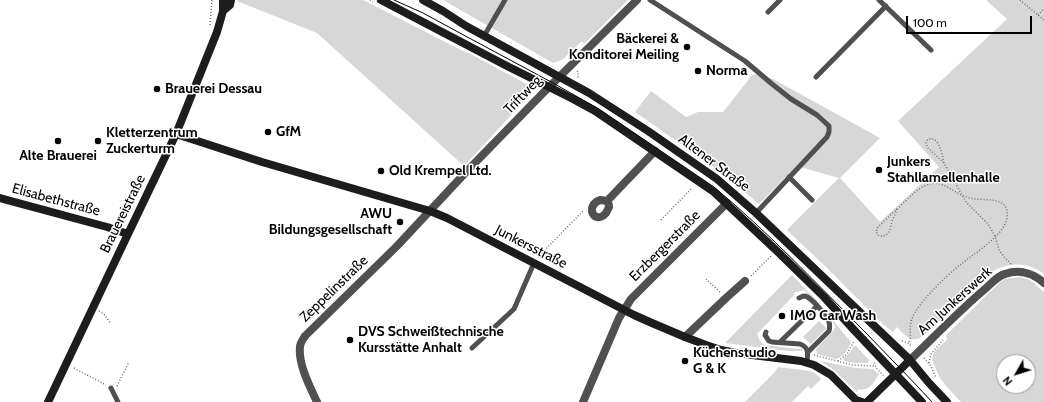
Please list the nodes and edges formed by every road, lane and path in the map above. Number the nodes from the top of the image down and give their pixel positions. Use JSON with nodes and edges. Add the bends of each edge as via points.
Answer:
{"nodes":[{"id":1,"x":212,"y":0,"type":"edge"},
{"id":2,"x":223,"y":0,"type":"edge"},
{"id":3,"x":231,"y":0,"type":"edge"},
{"id":4,"x":381,"y":0,"type":"edge"},
{"id":5,"x":423,"y":0,"type":"edge"},
{"id":6,"x":505,"y":0,"type":"edge"},
{"id":7,"x":637,"y":0,"type":"edge"},
{"id":8,"x":650,"y":0,"type":"edge"},
{"id":9,"x":780,"y":0,"type":"edge"},
{"id":10,"x":879,"y":0,"type":"edge"},
{"id":11,"x":1020,"y":0,"type":"edge"},
{"id":12,"x":886,"y":6,"type":"junction"},
{"id":13,"x":1044,"y":9,"type":"edge"},
{"id":14,"x":223,"y":11,"type":"junction"},
{"id":15,"x":768,"y":12,"type":"dead end"},
{"id":16,"x":1038,"y":15,"type":"junction"},
{"id":17,"x":1044,"y":20,"type":"edge"},
{"id":18,"x":210,"y":27,"type":"dead end"},
{"id":19,"x":484,"y":36,"type":"junction"},
{"id":20,"x":931,"y":50,"type":"dead end"},
{"id":21,"x":560,"y":76,"type":"junction"},
{"id":22,"x":816,"y":77,"type":"dead end"},
{"id":23,"x":550,"y":86,"type":"junction"},
{"id":24,"x":176,"y":134,"type":"junction"},
{"id":25,"x":655,"y":152,"type":"junction"},
{"id":26,"x":944,"y":163,"type":"junction"},
{"id":27,"x":789,"y":178,"type":"junction"},
{"id":28,"x":698,"y":181,"type":"junction"},
{"id":29,"x":961,"y":194,"type":"junction"},
{"id":30,"x":0,"y":198,"type":"edge"},
{"id":31,"x":812,"y":200,"type":"dead end"},
{"id":32,"x":606,"y":201,"type":"junction"},
{"id":33,"x":727,"y":203,"type":"junction"},
{"id":34,"x":592,"y":208,"type":"junction"},
{"id":35,"x":897,"y":209,"type":"junction"},
{"id":36,"x":430,"y":211,"type":"junction"},
{"id":37,"x":756,"y":213,"type":"junction"},
{"id":38,"x":662,"y":220,"type":"dead end"},
{"id":39,"x":128,"y":234,"type":"junction"},
{"id":40,"x":995,"y":236,"type":"junction"},
{"id":41,"x":777,"y":251,"type":"junction"},
{"id":42,"x":534,"y":263,"type":"junction"},
{"id":43,"x":1020,"y":272,"type":"junction"},
{"id":44,"x":706,"y":279,"type":"dead end"},
{"id":45,"x":745,"y":281,"type":"joint"},
{"id":46,"x":1044,"y":283,"type":"edge"},
{"id":47,"x":726,"y":298,"type":"junction"},
{"id":48,"x":799,"y":298,"type":"dead end"},
{"id":49,"x":817,"y":306,"type":"junction"},
{"id":50,"x":93,"y":308,"type":"junction"},
{"id":51,"x":623,"y":309,"type":"junction"},
{"id":52,"x":111,"y":324,"type":"dead end"},
{"id":53,"x":766,"y":332,"type":"dead end"},
{"id":54,"x":685,"y":337,"type":"junction"},
{"id":55,"x":943,"y":341,"type":"dead end"},
{"id":56,"x":780,"y":342,"type":"junction"},
{"id":57,"x":908,"y":343,"type":"dead end"},
{"id":58,"x":858,"y":345,"type":"dead end"},
{"id":59,"x":472,"y":348,"type":"dead end"},
{"id":60,"x":808,"y":356,"type":"junction"},
{"id":61,"x":883,"y":360,"type":"junction"},
{"id":62,"x":910,"y":360,"type":"junction"},
{"id":63,"x":129,"y":362,"type":"dead end"},
{"id":64,"x":838,"y":362,"type":"junction"},
{"id":65,"x":873,"y":362,"type":"dead end"},
{"id":66,"x":929,"y":363,"type":"dead end"},
{"id":67,"x":67,"y":364,"type":"junction"},
{"id":68,"x":875,"y":366,"type":"junction"},
{"id":69,"x":896,"y":374,"type":"junction"},
{"id":70,"x":890,"y":380,"type":"junction"},
{"id":71,"x":112,"y":390,"type":"junction"},
{"id":72,"x":48,"y":402,"type":"edge"},
{"id":73,"x":118,"y":402,"type":"edge"},
{"id":74,"x":317,"y":402,"type":"edge"},
{"id":75,"x":583,"y":402,"type":"edge"},
{"id":76,"x":862,"y":402,"type":"edge"},
{"id":77,"x":867,"y":402,"type":"edge"},
{"id":78,"x":922,"y":402,"type":"edge"},
{"id":79,"x":947,"y":402,"type":"edge"}],
"edges":[{"from":1,"to":18,"type":"path"},
{"from":2,"to":14,"type":"street","name":"Brauereistraße"},
{"from":3,"to":14,"type":"street","name":"Brauereistraße","via":[[230,5]]},
{"from":4,"to":23,"type":"street","name":"Altener Straße"},
{"from":5,"to":19,"type":"street","name":"Altener Straße"},
{"from":6,"to":19,"type":"lane"},
{"from":7,"to":21,"type":"street","name":"Triftweg"},
{"from":8,"to":27,"type":"lane","via":[[745,60],[772,84],[829,126],[827,137]]},
{"from":9,"to":15,"type":"lane"},
{"from":10,"to":12,"type":"lane"},
{"from":11,"to":16,"type":"path"},
{"from":12,"to":20,"type":"lane"},
{"from":12,"to":22,"type":"lane"},
{"from":13,"to":16,"type":"path"},
{"from":14,"to":24,"type":"street","name":"Brauereistraße"},
{"from":16,"to":17,"type":"path"},
{"from":19,"to":21,"type":"street","name":"Altener Straße"},
{"from":21,"to":23,"type":"street","name":"Triftweg"},
{"from":21,"to":37,"type":"street","name":"Altener Straße","via":[[616,110],[700,167]]},
{"from":23,"to":25,"type":"street","name":"Altener Straße","via":[[596,111]]},
{"from":23,"to":36,"type":"street","name":"Triftweg"},
{"from":24,"to":36,"type":"street","name":"Junkersstraße"},
{"from":24,"to":39,"type":"street","name":"Brauereistraße"},
{"from":25,"to":28,"type":"street","name":"Altener Straße"},
{"from":25,"to":32,"type":"street"},
{"from":26,"to":26,"type":"path","via":[[927,147],[928,140],[936,140]]},
{"from":26,"to":29,"type":"path"},
{"from":27,"to":31,"type":"lane"},
{"from":27,"to":37,"type":"lane"},
{"from":28,"to":33,"type":"street","name":"Altener Straße"},
{"from":28,"to":38,"type":"path"},
{"from":29,"to":35,"type":"path","via":[[944,184],[934,183],[921,188]]},
{"from":29,"to":40,"type":"path","via":[[969,206],[988,224]]},
{"from":29,"to":40,"type":"path","via":[[977,200],[1000,201],[1004,205],[1007,217]]},
{"from":30,"to":39,"type":"street","name":"Elisabethstraße"},
{"from":32,"to":34,"type":"street","via":[[597,201]]},
{"from":32,"to":34,"type":"street","via":[[609,208],[600,217],[594,215]]},
{"from":33,"to":41,"type":"street","name":"Altener Straße"},
{"from":33,"to":51,"type":"street","name":"Erzbergerstraße"},
{"from":34,"to":42,"type":"path","via":[[584,209]]},
{"from":35,"to":35,"type":"path","via":[[878,227],[876,232],[879,236],[884,237],[888,234]]},
{"from":36,"to":42,"type":"street","name":"Junkersstraße"},
{"from":36,"to":74,"type":"street","name":"Zeppelinstraße","via":[[302,340],[301,363]]},
{"from":37,"to":62,"type":"street","name":"Altener Straße","via":[[899,344]]},
{"from":39,"to":50,"type":"street","name":"Brauereistraße"},
{"from":40,"to":43,"type":"path","via":[[1001,254]]},
{"from":40,"to":57,"type":"path","via":[[960,264],[929,296],[912,318]]},
{"from":41,"to":45,"type":"path"},
{"from":41,"to":61,"type":"street","name":"Altener Straße"},
{"from":42,"to":51,"type":"street","name":"Junkersstraße"},
{"from":42,"to":59,"type":"lane","via":[[514,309]]},
{"from":43,"to":46,"type":"street","via":[[1031,274]]},
{"from":43,"to":62,"type":"street","name":"Am Junkerswerk","via":[[1003,274]]},
{"from":44,"to":47,"type":"path"},
{"from":45,"to":47,"type":"street"},
{"from":47,"to":54,"type":"street"},
{"from":48,"to":49,"type":"lane","via":[[807,297]]},
{"from":49,"to":56,"type":"lane"},
{"from":49,"to":60,"type":"lane","via":[[830,326],[829,331]]},
{"from":50,"to":52,"type":"path","via":[[104,314]]},
{"from":50,"to":67,"type":"street","name":"Brauereistraße"},
{"from":51,"to":54,"type":"street","name":"Junkersstraße"},
{"from":51,"to":75,"type":"street","name":"Erzbergerstraße"},
{"from":53,"to":56,"type":"lane","via":[[769,341]]},
{"from":54,"to":60,"type":"street","name":"Junkersstraße","via":[[736,353]]},
{"from":55,"to":66,"type":"path","via":[[931,354]]},
{"from":56,"to":60,"type":"lane","via":[[803,344]]},
{"from":58,"to":64,"type":"path","via":[[854,341],[847,354]]},
{"from":60,"to":64,"type":"path"},
{"from":60,"to":76,"type":"street","name":"Junkersstraße","via":[[856,400]]},
{"from":61,"to":68,"type":"path"},
{"from":61,"to":69,"type":"street","name":"Altener Straße"},
{"from":62,"to":69,"type":"street"},
{"from":62,"to":79,"type":"street","name":"Altener Straße"},
{"from":63,"to":71,"type":"path"},
{"from":64,"to":68,"type":"path"},
{"from":65,"to":68,"type":"path"},
{"from":67,"to":71,"type":"path"},
{"from":67,"to":72,"type":"street","name":"Brauereistraße"},
{"from":68,"to":70,"type":"path"},
{"from":69,"to":70,"type":"street"},
{"from":69,"to":78,"type":"street","name":"Altener Straße"},
{"from":70,"to":77,"type":"street"},
{"from":71,"to":73,"type":"lane"}]}
